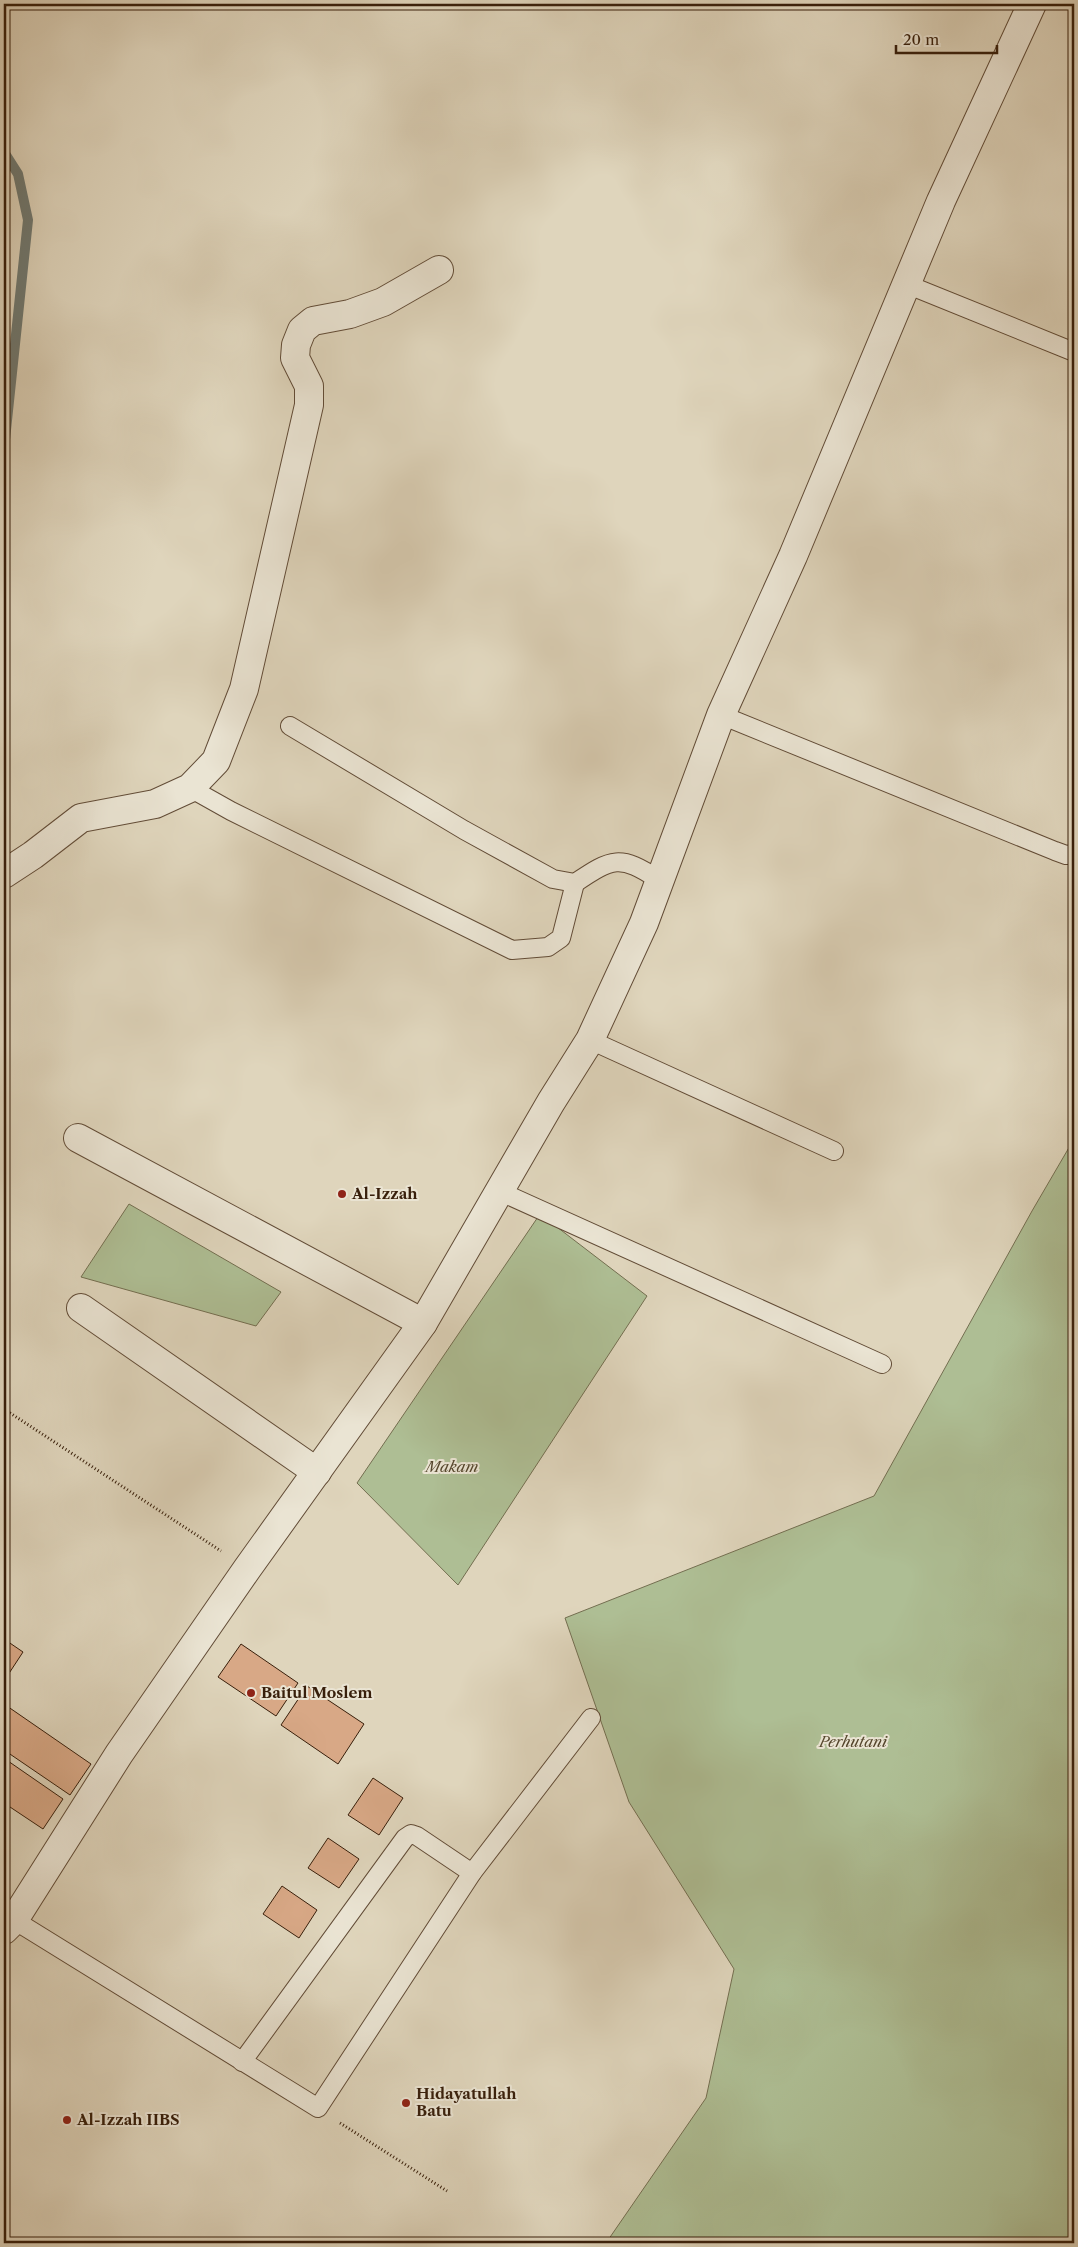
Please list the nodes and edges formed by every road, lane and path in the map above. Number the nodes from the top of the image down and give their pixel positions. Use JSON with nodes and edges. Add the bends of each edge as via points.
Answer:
{"nodes":[{"id":1,"x":1032,"y":4,"type":"edge"},
{"id":2,"x":438,"y":270,"type":"dead end"},
{"id":3,"x":906,"y":284,"type":"junction"},
{"id":4,"x":1074,"y":352,"type":"edge"},
{"id":5,"x":721,"y":715,"type":"junction"},
{"id":6,"x":290,"y":726,"type":"dead end"},
{"id":7,"x":190,"y":788,"type":"junction"},
{"id":8,"x":1074,"y":854,"type":"edge"},
{"id":9,"x":4,"y":874,"type":"edge"},
{"id":10,"x":659,"y":880,"type":"junction"},
{"id":11,"x":575,"y":883,"type":"junction"},
{"id":12,"x":590,"y":1040,"type":"junction"},
{"id":13,"x":78,"y":1138,"type":"dead end"},
{"id":14,"x":834,"y":1151,"type":"dead end"},
{"id":15,"x":500,"y":1192,"type":"junction"},
{"id":16,"x":80,"y":1308,"type":"dead end"},
{"id":17,"x":422,"y":1323,"type":"junction"},
{"id":18,"x":882,"y":1364,"type":"dead end"},
{"id":19,"x":4,"y":1409,"type":"edge"},
{"id":20,"x":317,"y":1472,"type":"junction"},
{"id":21,"x":247,"y":1569,"type":"junction"},
{"id":22,"x":591,"y":1718,"type":"dead end"},
{"id":23,"x":472,"y":1873,"type":"junction"},
{"id":24,"x":9,"y":1925,"type":"edge"},
{"id":25,"x":242,"y":2062,"type":"junction"},
{"id":26,"x":318,"y":2108,"type":"junction"},
{"id":27,"x":447,"y":2191,"type":"dead end"}],
"edges":[{"from":1,"to":3,"type":"street"},
{"from":2,"to":7,"type":"street","via":[[383,302],[350,314],[313,321],[302,330],[295,358],[309,386],[309,405],[244,689],[216,761]]},
{"from":3,"to":4,"type":"lane"},
{"from":3,"to":5,"type":"street","via":[[793,556]]},
{"from":5,"to":8,"type":"lane","via":[[1055,851]]},
{"from":5,"to":10,"type":"street"},
{"from":6,"to":11,"type":"lane","via":[[553,879]]},
{"from":7,"to":9,"type":"street","via":[[155,804],[81,818]]},
{"from":7,"to":11,"type":"lane","via":[[512,950],[548,947],[561,938]]},
{"from":10,"to":11,"type":"lane","via":[[641,868],[614,861]]},
{"from":10,"to":12,"type":"street","via":[[644,923]]},
{"from":12,"to":14,"type":"lane"},
{"from":12,"to":15,"type":"street"},
{"from":13,"to":17,"type":"street"},
{"from":15,"to":17,"type":"street"},
{"from":15,"to":18,"type":"lane"},
{"from":16,"to":20,"type":"street"},
{"from":17,"to":20,"type":"street"},
{"from":19,"to":21,"type":"path"},
{"from":20,"to":21,"type":"street"},
{"from":21,"to":24,"type":"street","via":[[119,1754]]},
{"from":22,"to":23,"type":"lane"},
{"from":23,"to":25,"type":"lane","via":[[417,1836],[411,1834],[405,1838]]},
{"from":23,"to":26,"type":"lane"},
{"from":24,"to":25,"type":"lane"},
{"from":25,"to":26,"type":"lane"},
{"from":26,"to":27,"type":"path"}]}
